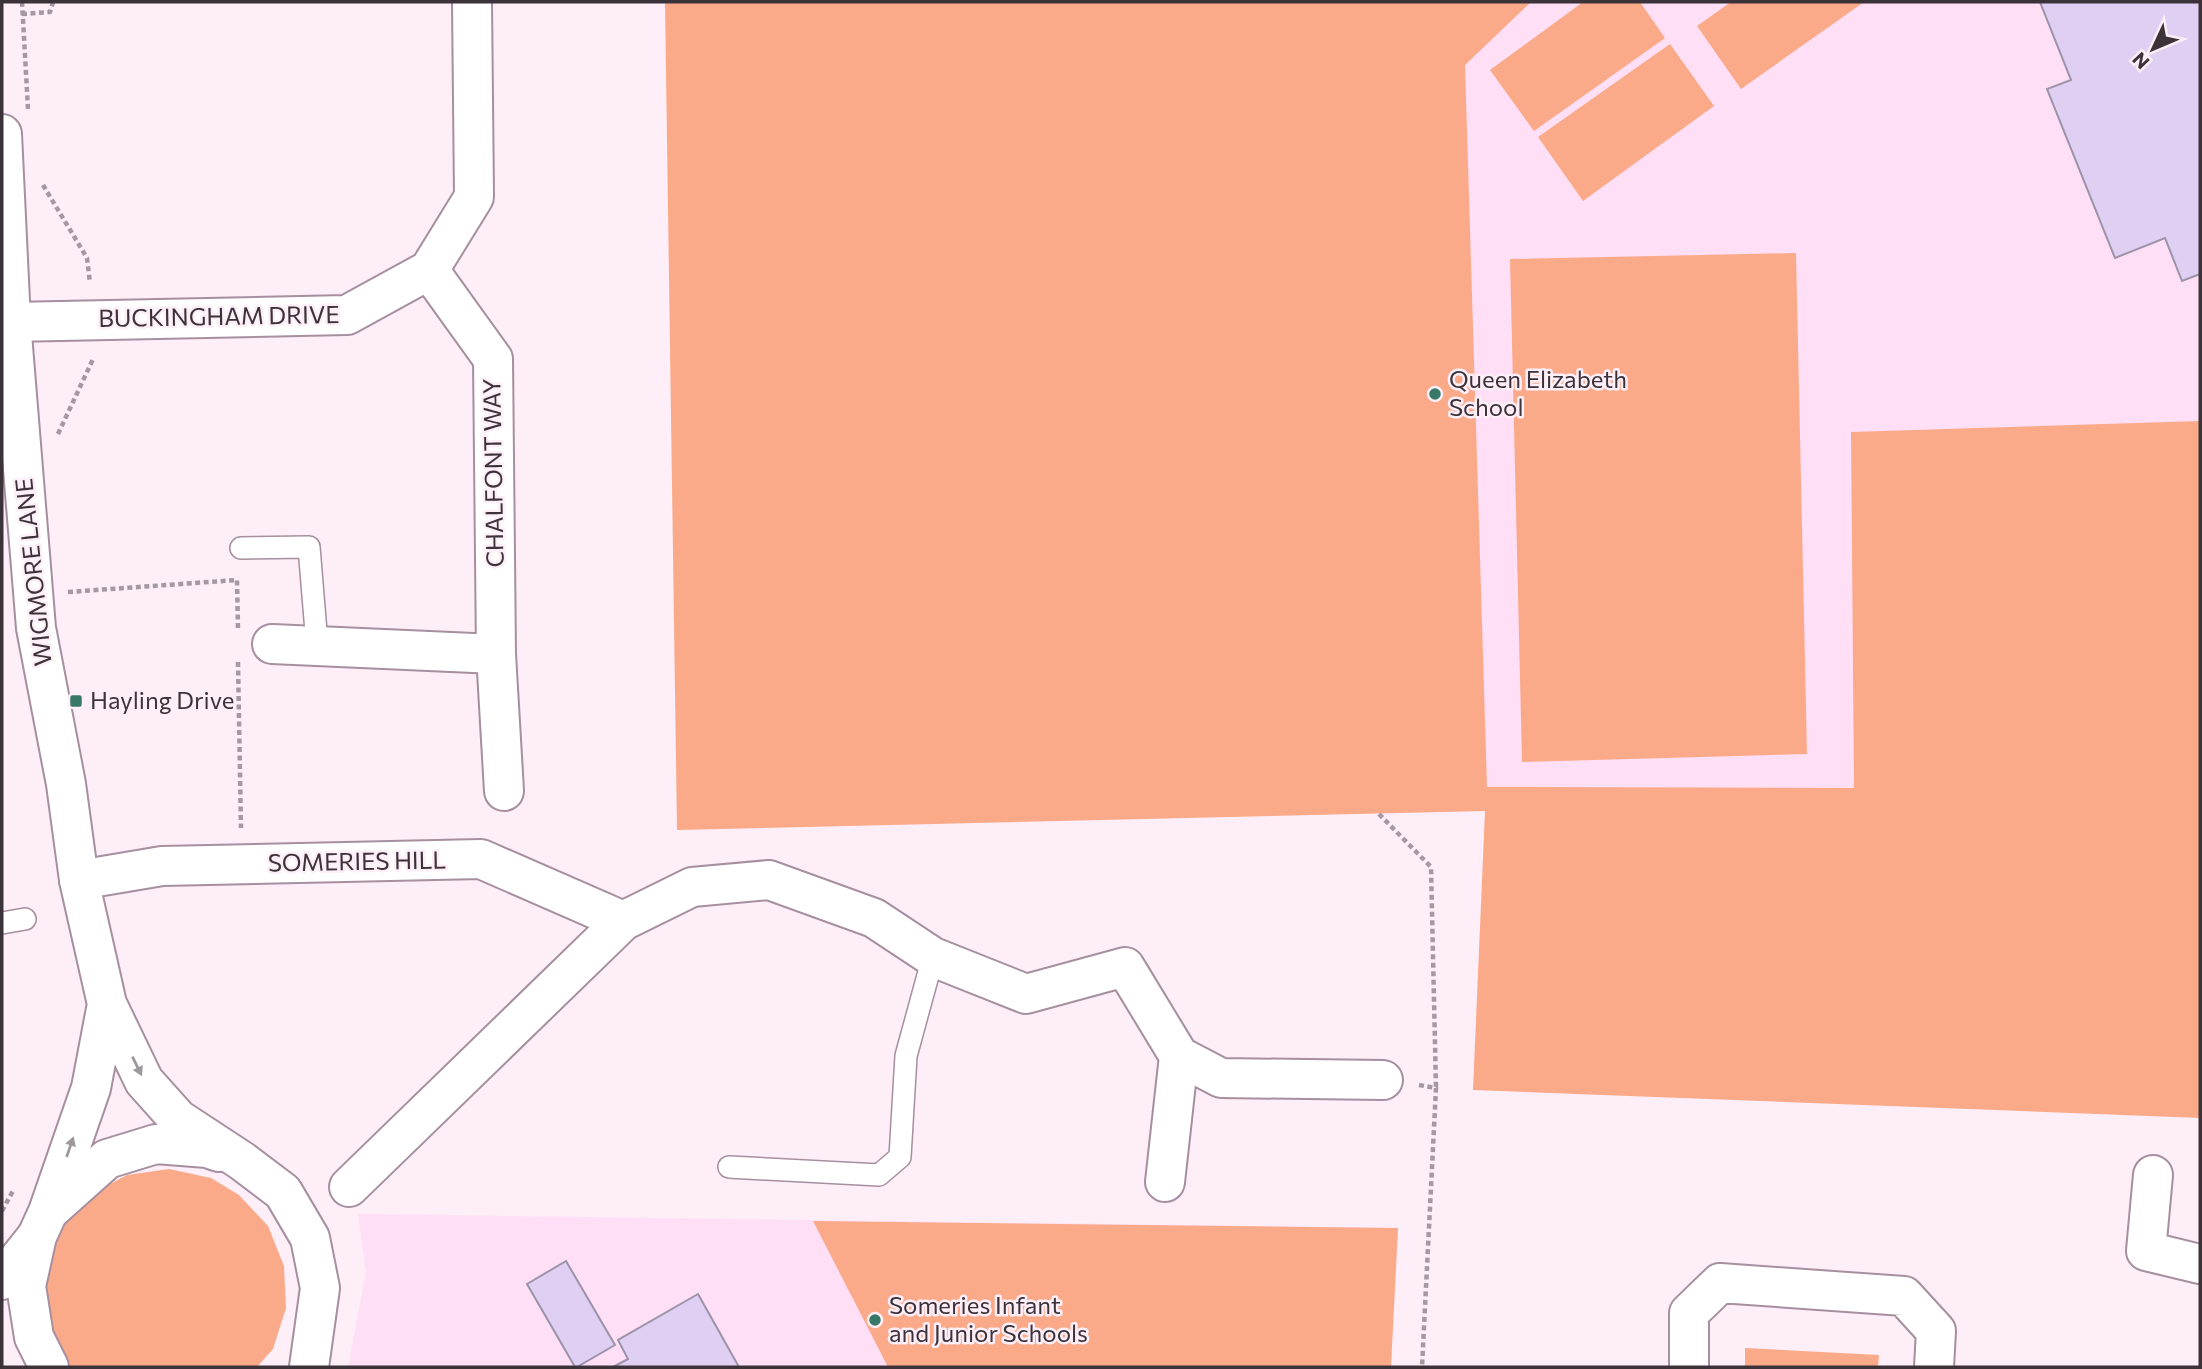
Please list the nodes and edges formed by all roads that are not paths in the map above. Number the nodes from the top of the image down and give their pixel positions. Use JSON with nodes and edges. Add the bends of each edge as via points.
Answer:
{"nodes":[{"id":1,"x":472,"y":2,"type":"edge"},
{"id":2,"x":2,"y":134,"type":"edge"},
{"id":3,"x":429,"y":270,"type":"junction"},
{"id":4,"x":10,"y":322,"type":"junction"},
{"id":5,"x":241,"y":548,"type":"dead end"},
{"id":6,"x":249,"y":644,"type":"road end"},
{"id":7,"x":317,"y":644,"type":"junction"},
{"id":8,"x":496,"y":654,"type":"junction"},
{"id":9,"x":504,"y":791,"type":"dead end"},
{"id":10,"x":79,"y":880,"type":"junction"},
{"id":11,"x":25,"y":919,"type":"dead end"},
{"id":12,"x":623,"y":921,"type":"junction"},
{"id":13,"x":2,"y":923,"type":"edge"},
{"id":14,"x":933,"y":957,"type":"junction"},
{"id":15,"x":107,"y":1004,"type":"junction"},
{"id":16,"x":1179,"y":1056,"type":"junction"},
{"id":17,"x":1383,"y":1080,"type":"road end"},
{"id":18,"x":242,"y":1161,"type":"junction"},
{"id":19,"x":729,"y":1167,"type":"dead end"},
{"id":20,"x":2153,"y":1175,"type":"dead end"},
{"id":21,"x":1165,"y":1182,"type":"dead end"},
{"id":22,"x":349,"y":1187,"type":"dead end"},
{"id":23,"x":43,"y":1224,"type":"junction"},
{"id":24,"x":2200,"y":1264,"type":"edge"},
{"id":25,"x":2,"y":1280,"type":"edge"},
{"id":26,"x":306,"y":1358,"type":"edge"},
{"id":27,"x":49,"y":1367,"type":"edge"},
{"id":28,"x":1689,"y":1367,"type":"edge"},
{"id":29,"x":1934,"y":1367,"type":"edge"}],
"edges":[{"from":1,"to":3,"type":"street","name":"BUCKINGHAM DRIVE","via":[[474,197]]},
{"from":2,"to":4,"type":"street","name":"WIGMORE LANE"},
{"from":3,"to":4,"type":"street","name":"BUCKINGHAM DRIVE","via":[[347,315]]},
{"from":3,"to":8,"type":"street","name":"CHALFONT WAY","via":[[493,359]]},
{"from":4,"to":10,"type":"street","name":"WIGMORE LANE","via":[[36,628]]},
{"from":5,"to":7,"type":"lane","via":[[309,547]]},
{"from":6,"to":7,"type":"street"},
{"from":7,"to":8,"type":"street"},
{"from":8,"to":9,"type":"street","name":"CHALFONT WAY"},
{"from":10,"to":12,"type":"street","name":"SOMERIES HILL","via":[[162,866],[481,859]]},
{"from":10,"to":15,"type":"street","name":"WIGMORE LANE"},
{"from":11,"to":13,"type":"lane"},
{"from":12,"to":14,"type":"street","via":[[692,887],[769,880],[874,918]]},
{"from":12,"to":22,"type":"street"},
{"from":14,"to":16,"type":"street","via":[[1026,994],[1125,967]]},
{"from":14,"to":19,"type":"lane","via":[[906,1056],[900,1157],[879,1175]]},
{"from":15,"to":18,"type":"street","name":"WIGMORE LANE","one_way":true,"via":[[144,1081],[178,1119]]},
{"from":23,"to":15,"type":"street","name":"WIGMORE LANE","one_way":true,"via":[[90,1088]]},
{"from":16,"to":17,"type":"street","via":[[1221,1078]]},
{"from":16,"to":21,"type":"street"},
{"from":18,"to":23,"type":"street","name":"WIGMORE LANE","via":[[207,1148],[156,1144],[107,1159]]},
{"from":18,"to":26,"type":"street","name":"WIGMORE LANE","via":[[282,1192],[310,1238],[320,1288]]},
{"from":20,"to":24,"type":"street","via":[[2146,1251]]},
{"from":23,"to":25,"type":"street"},
{"from":23,"to":27,"type":"street","name":"WIGMORE LANE","via":[[26,1286],[34,1337]]},
{"from":28,"to":29,"type":"street","via":[[1689,1313],[1720,1283],[1904,1296],[1936,1331]]}]}
